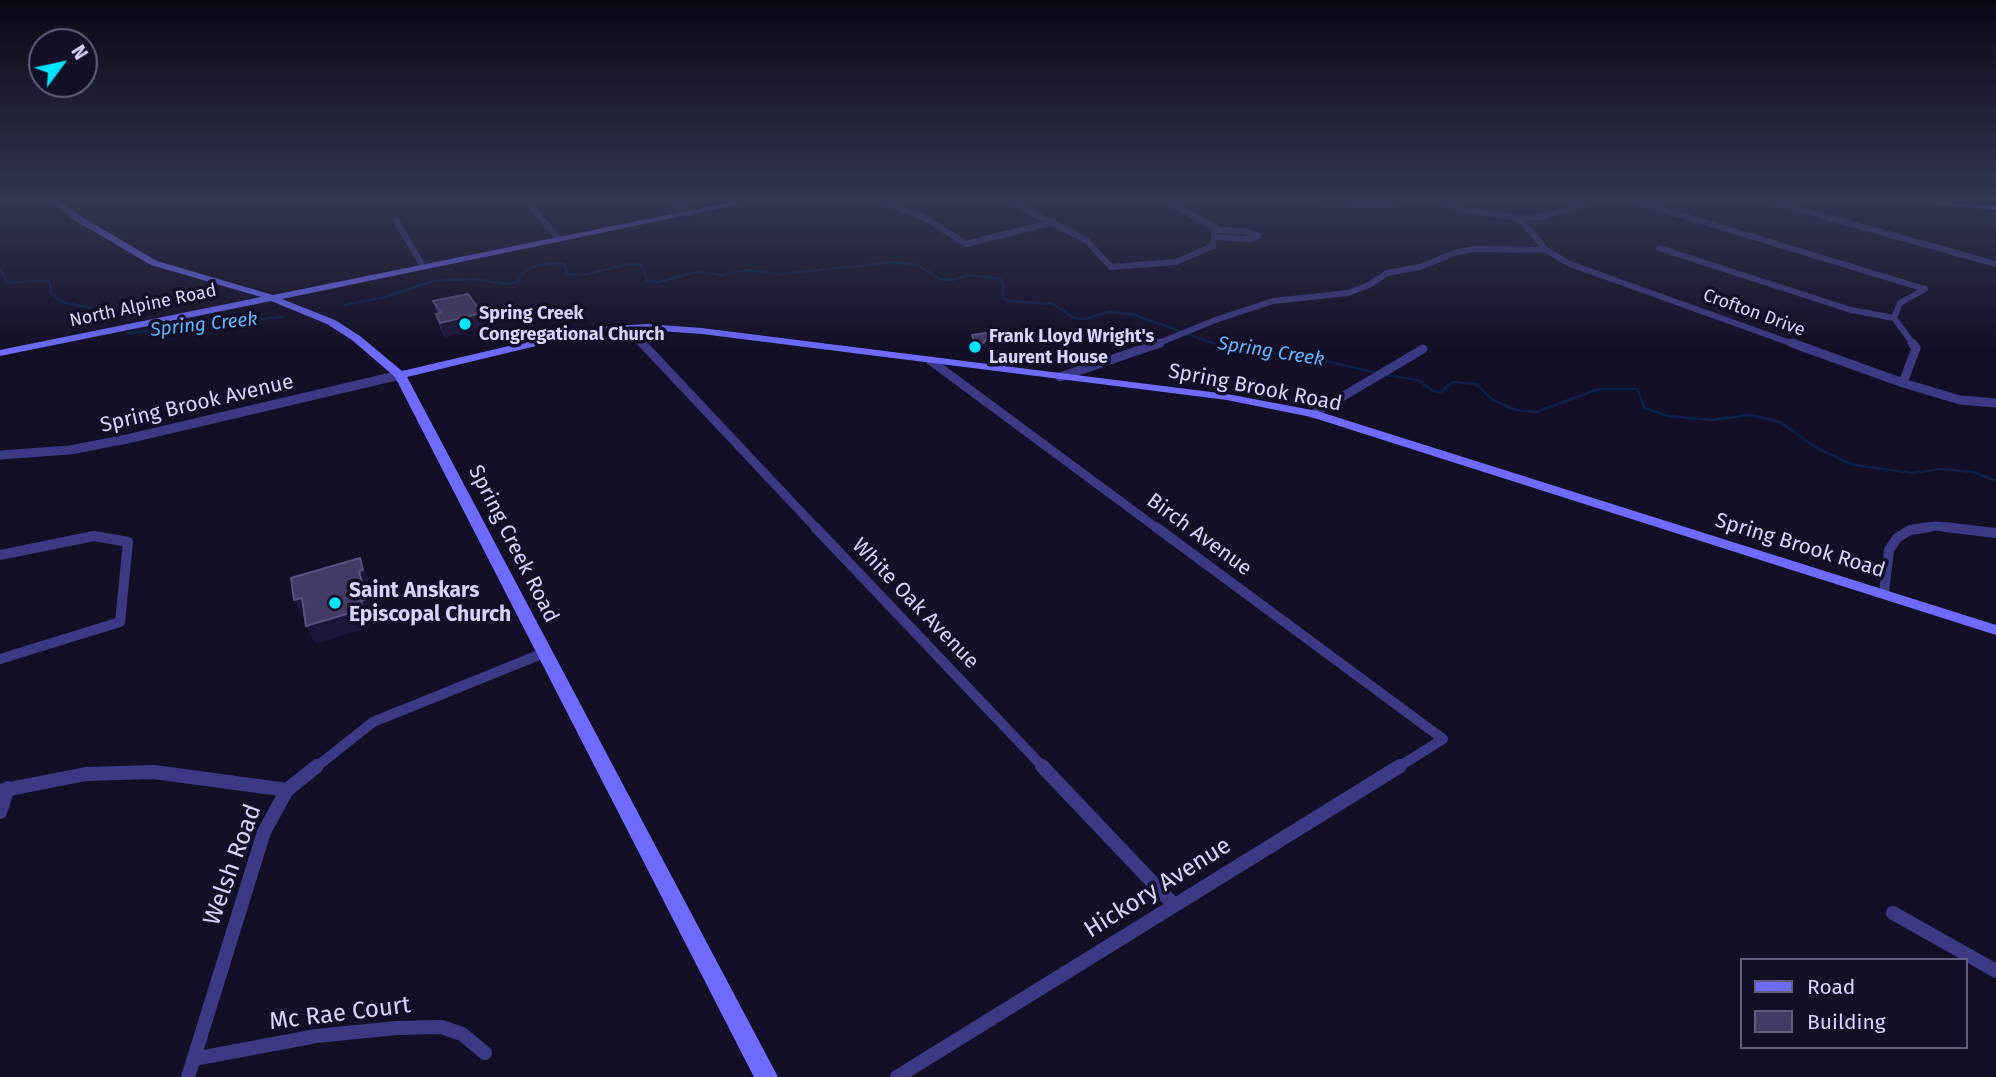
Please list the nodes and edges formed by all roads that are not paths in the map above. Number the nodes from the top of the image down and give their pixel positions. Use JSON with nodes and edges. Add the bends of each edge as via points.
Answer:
{"nodes":[{"id":1,"x":136,"y":252,"type":"edge"},
{"id":2,"x":415,"y":252,"type":"edge"},
{"id":3,"x":475,"y":252,"type":"edge"},
{"id":4,"x":485,"y":252,"type":"edge"},
{"id":5,"x":1097,"y":252,"type":"edge"},
{"id":6,"x":1199,"y":252,"type":"edge"},
{"id":7,"x":1456,"y":252,"type":"edge"},
{"id":8,"x":1550,"y":252,"type":"edge"},
{"id":9,"x":1672,"y":252,"type":"edge"},
{"id":10,"x":1804,"y":252,"type":"edge"},
{"id":11,"x":1954,"y":252,"type":"edge"},
{"id":12,"x":421,"y":263,"type":"junction"},
{"id":13,"x":1996,"y":264,"type":"edge"},
{"id":14,"x":266,"y":296,"type":"junction"},
{"id":15,"x":289,"y":304,"type":"junction"},
{"id":16,"x":224,"y":307,"type":"junction"},
{"id":17,"x":1894,"y":318,"type":"junction"},
{"id":18,"x":646,"y":327,"type":"junction"},
{"id":19,"x":0,"y":347,"type":"edge"},
{"id":20,"x":1423,"y":349,"type":"dead end"},
{"id":21,"x":0,"y":354,"type":"edge"},
{"id":22,"x":932,"y":361,"type":"junction"},
{"id":23,"x":400,"y":375,"type":"junction"},
{"id":24,"x":1060,"y":377,"type":"junction"},
{"id":25,"x":1903,"y":383,"type":"junction"},
{"id":26,"x":1996,"y":403,"type":"edge"},
{"id":27,"x":1313,"y":414,"type":"junction"},
{"id":28,"x":0,"y":455,"type":"edge"},
{"id":29,"x":1996,"y":533,"type":"edge"},
{"id":30,"x":0,"y":555,"type":"edge"},
{"id":31,"x":1884,"y":593,"type":"junction"},
{"id":32,"x":1996,"y":629,"type":"edge"},
{"id":33,"x":544,"y":653,"type":"junction"},
{"id":34,"x":0,"y":659,"type":"edge"},
{"id":35,"x":1444,"y":739,"type":"joint"},
{"id":36,"x":4,"y":789,"type":"edge"},
{"id":37,"x":287,"y":790,"type":"junction"},
{"id":38,"x":0,"y":812,"type":"edge"},
{"id":39,"x":1174,"y":905,"type":"junction"},
{"id":40,"x":1894,"y":914,"type":"dead end"},
{"id":41,"x":1996,"y":971,"type":"edge"},
{"id":42,"x":485,"y":1053,"type":"dead end"},
{"id":43,"x":194,"y":1059,"type":"junction"},
{"id":44,"x":188,"y":1077,"type":"edge"},
{"id":45,"x":766,"y":1077,"type":"edge"},
{"id":46,"x":897,"y":1077,"type":"edge"}],
"edges":[{"from":1,"to":14,"type":"main road","name":"Spring Creek Road","via":[[154,263]]},
{"from":2,"to":12,"type":"street"},
{"from":3,"to":12,"type":"main road","name":"North Alpine Road"},
{"from":4,"to":14,"type":"main road","name":"North Alpine Road"},
{"from":5,"to":6,"type":"street","via":[[1111,267],[1176,262]]},
{"from":7,"to":24,"type":"street","via":[[1420,268],[1387,273],[1348,293],[1273,301]]},
{"from":8,"to":25,"type":"street","name":"Crofton Drive","via":[[1570,264]]},
{"from":9,"to":17,"type":"street","via":[[1851,310]]},
{"from":10,"to":17,"type":"street","via":[[1926,289],[1900,303]]},
{"from":11,"to":13,"type":"street"},
{"from":12,"to":14,"type":"main road","name":"North Alpine Road"},
{"from":14,"to":15,"type":"main road","name":"Spring Creek Road"},
{"from":14,"to":16,"type":"main road","name":"North Alpine Road"},
{"from":14,"to":19,"type":"main road","name":"North Alpine Road"},
{"from":15,"to":16,"type":"main road"},
{"from":15,"to":23,"type":"main road","name":"Spring Creek Road","via":[[349,333]]},
{"from":16,"to":21,"type":"main road","name":"North Alpine Road"},
{"from":17,"to":25,"type":"street","via":[[1916,348]]},
{"from":18,"to":22,"type":"main road","name":"Spring Brook Road"},
{"from":18,"to":23,"type":"main road","name":"Spring Brook Road","via":[[586,331]]},
{"from":18,"to":39,"type":"street","name":"White Oak Avenue","via":[[640,337],[642,345]]},
{"from":20,"to":27,"type":"street"},
{"from":22,"to":24,"type":"main road","name":"Spring Brook Road"},
{"from":22,"to":35,"type":"street","name":"Birch Avenue"},
{"from":23,"to":28,"type":"street","name":"Spring Brook Avenue","via":[[127,439],[70,450]]},
{"from":23,"to":33,"type":"main road","name":"Spring Creek Road"},
{"from":24,"to":27,"type":"main road","name":"Spring Brook Road","via":[[1227,397]]},
{"from":25,"to":26,"type":"street","name":"Crofton Drive","via":[[1961,400]]},
{"from":27,"to":31,"type":"main road","name":"Spring Brook Road"},
{"from":29,"to":31,"type":"street","via":[[1936,526],[1910,530],[1889,550]]},
{"from":30,"to":34,"type":"street","via":[[94,536],[128,542],[120,622]]},
{"from":31,"to":32,"type":"main road","name":"Spring Brook Road"},
{"from":33,"to":37,"type":"street","name":"Welsh Road","via":[[373,722]]},
{"from":33,"to":45,"type":"main road","name":"Spring Creek Road"},
{"from":35,"to":39,"type":"street","name":"Hickory Avenue"},
{"from":36,"to":37,"type":"street","via":[[86,774],[154,772]]},
{"from":36,"to":38,"type":"street"},
{"from":37,"to":43,"type":"street","name":"Welsh Road","via":[[264,832]]},
{"from":39,"to":46,"type":"street","name":"Hickory Avenue"},
{"from":40,"to":41,"type":"street"},
{"from":42,"to":43,"type":"street","name":"Mc Rae Court","via":[[462,1034],[441,1027],[408,1027],[316,1036]]},
{"from":43,"to":44,"type":"street","name":"Welsh Road"}]}
